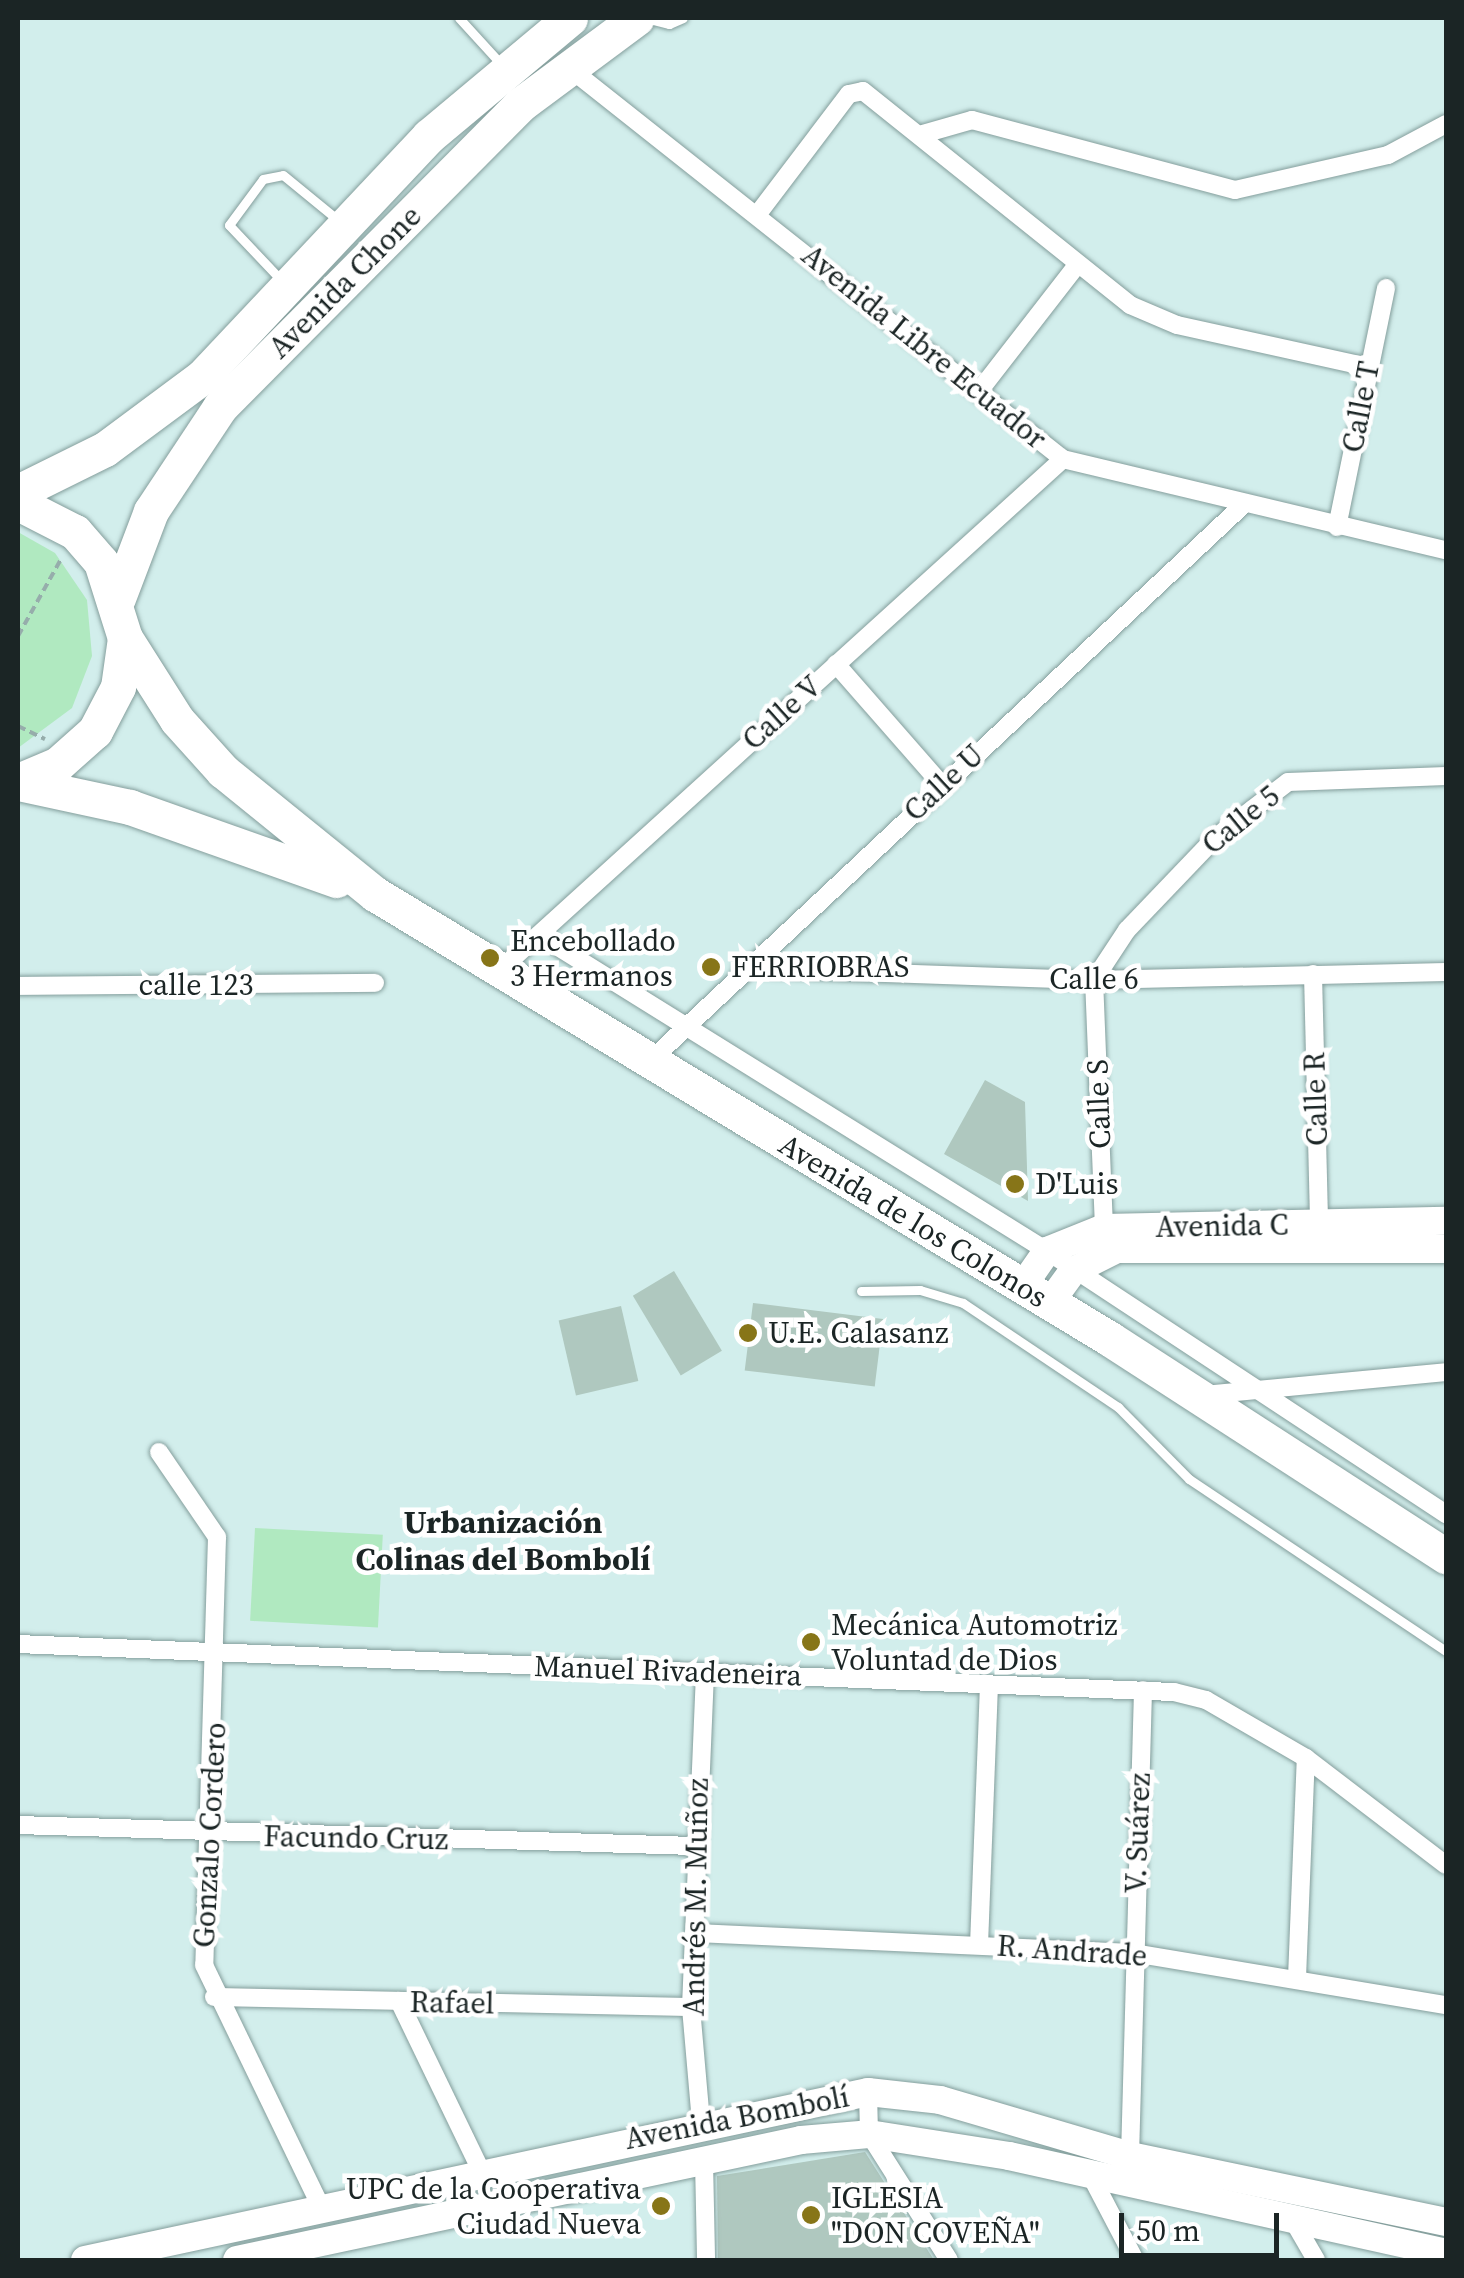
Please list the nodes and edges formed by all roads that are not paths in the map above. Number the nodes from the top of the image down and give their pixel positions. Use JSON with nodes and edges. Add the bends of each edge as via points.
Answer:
{"nodes":[{"id":1,"x":459,"y":18,"type":"edge"},
{"id":2,"x":570,"y":18,"type":"edge"},
{"id":3,"x":637,"y":18,"type":"edge"},
{"id":4,"x":645,"y":18,"type":"edge"},
{"id":5,"x":683,"y":18,"type":"edge"},
{"id":6,"x":568,"y":66,"type":"junction"},
{"id":7,"x":507,"y":70,"type":"junction"},
{"id":8,"x":1446,"y":124,"type":"edge"},
{"id":9,"x":922,"y":134,"type":"junction"},
{"id":10,"x":758,"y":215,"type":"junction"},
{"id":11,"x":345,"y":226,"type":"junction"},
{"id":12,"x":1077,"y":265,"type":"junction"},
{"id":13,"x":288,"y":286,"type":"junction"},
{"id":14,"x":1386,"y":288,"type":"dead end"},
{"id":15,"x":1368,"y":367,"type":"junction"},
{"id":16,"x":980,"y":390,"type":"junction"},
{"id":17,"x":1064,"y":459,"type":"junction"},
{"id":18,"x":18,"y":492,"type":"edge"},
{"id":19,"x":18,"y":503,"type":"edge"},
{"id":20,"x":1242,"y":506,"type":"junction"},
{"id":21,"x":1337,"y":527,"type":"junction"},
{"id":22,"x":1446,"y":550,"type":"edge"},
{"id":23,"x":118,"y":598,"type":"junction"},
{"id":24,"x":124,"y":638,"type":"junction"},
{"id":25,"x":836,"y":664,"type":"junction"},
{"id":26,"x":1446,"y":776,"type":"edge"},
{"id":27,"x":18,"y":782,"type":"edge"},
{"id":28,"x":942,"y":785,"type":"junction"},
{"id":29,"x":374,"y":894,"type":"junction"},
{"id":30,"x":539,"y":934,"type":"junction"},
{"id":31,"x":502,"y":968,"type":"junction"},
{"id":32,"x":742,"y":968,"type":"junction"},
{"id":33,"x":1446,"y":972,"type":"edge"},
{"id":34,"x":1313,"y":974,"type":"junction"},
{"id":35,"x":1094,"y":980,"type":"junction"},
{"id":36,"x":374,"y":983,"type":"dead end"},
{"id":37,"x":18,"y":986,"type":"edge"},
{"id":38,"x":684,"y":1027,"type":"junction"},
{"id":39,"x":649,"y":1062,"type":"junction"},
{"id":40,"x":1446,"y":1221,"type":"edge"},
{"id":41,"x":1320,"y":1224,"type":"junction"},
{"id":42,"x":1104,"y":1228,"type":"junction"},
{"id":43,"x":1446,"y":1249,"type":"edge"},
{"id":44,"x":1047,"y":1251,"type":"junction"},
{"id":45,"x":1074,"y":1271,"type":"junction"},
{"id":46,"x":861,"y":1291,"type":"dead end"},
{"id":47,"x":1035,"y":1296,"type":"junction"},
{"id":48,"x":1446,"y":1372,"type":"edge"},
{"id":49,"x":1253,"y":1388,"type":"junction"},
{"id":50,"x":1199,"y":1396,"type":"junction"},
{"id":51,"x":160,"y":1452,"type":"dead end"},
{"id":52,"x":1446,"y":1514,"type":"edge"},
{"id":53,"x":1446,"y":1524,"type":"edge"},
{"id":54,"x":1405,"y":1528,"type":"junction"},
{"id":55,"x":1446,"y":1556,"type":"edge"},
{"id":56,"x":18,"y":1644,"type":"edge"},
{"id":57,"x":1446,"y":1651,"type":"edge"},
{"id":58,"x":219,"y":1653,"type":"junction"},
{"id":59,"x":705,"y":1672,"type":"junction"},
{"id":60,"x":990,"y":1685,"type":"junction"},
{"id":61,"x":1142,"y":1690,"type":"junction"},
{"id":62,"x":1306,"y":1758,"type":"junction"},
{"id":63,"x":18,"y":1825,"type":"edge"},
{"id":64,"x":207,"y":1834,"type":"junction"},
{"id":65,"x":694,"y":1846,"type":"junction"},
{"id":66,"x":1446,"y":1865,"type":"edge"},
{"id":67,"x":694,"y":1934,"type":"junction"},
{"id":68,"x":979,"y":1945,"type":"junction"},
{"id":69,"x":1134,"y":1953,"type":"junction"},
{"id":70,"x":1297,"y":1978,"type":"junction"},
{"id":71,"x":214,"y":1998,"type":"junction"},
{"id":72,"x":400,"y":2002,"type":"junction"},
{"id":73,"x":1446,"y":2004,"type":"edge"},
{"id":74,"x":691,"y":2008,"type":"junction"},
{"id":75,"x":868,"y":2092,"type":"junction"},
{"id":76,"x":700,"y":2122,"type":"junction"},
{"id":77,"x":869,"y":2134,"type":"junction"},
{"id":78,"x":1130,"y":2156,"type":"junction"},
{"id":79,"x":704,"y":2160,"type":"junction"},
{"id":80,"x":482,"y":2173,"type":"junction"},
{"id":81,"x":1091,"y":2176,"type":"junction"},
{"id":82,"x":322,"y":2209,"type":"junction"},
{"id":83,"x":1294,"y":2222,"type":"junction"},
{"id":84,"x":1446,"y":2222,"type":"edge"},
{"id":85,"x":1446,"y":2254,"type":"edge"},
{"id":86,"x":86,"y":2260,"type":"edge"},
{"id":87,"x":237,"y":2260,"type":"edge"},
{"id":88,"x":706,"y":2260,"type":"edge"},
{"id":89,"x":949,"y":2260,"type":"edge"},
{"id":90,"x":1134,"y":2260,"type":"edge"},
{"id":91,"x":1316,"y":2260,"type":"edge"}],
"edges":[{"from":1,"to":7,"type":"lane"},
{"from":2,"to":7,"type":"highway","name":"Avenida Chone"},
{"from":3,"to":6,"type":"highway","name":"Avenida Chone"},
{"from":4,"to":5,"type":"lane","via":[[669,24]]},
{"from":6,"to":10,"type":"street","name":"Avenida Libre Ecuador"},
{"from":6,"to":23,"type":"highway","name":"Avenida Chone","via":[[220,407],[151,511]]},
{"from":7,"to":11,"type":"highway","name":"Avenida Chone","via":[[429,136]]},
{"from":8,"to":9,"type":"street","via":[[1388,155],[1235,190],[972,120]]},
{"from":9,"to":10,"type":"street","via":[[855,90]]},
{"from":9,"to":12,"type":"street"},
{"from":10,"to":16,"type":"street","name":"Avenida Libre Ecuador"},
{"from":11,"to":13,"type":"highway","name":"Avenida Chone"},
{"from":11,"to":13,"type":"lane","via":[[283,175],[263,178],[229,225]]},
{"from":12,"to":15,"type":"street","via":[[1152,317]]},
{"from":12,"to":16,"type":"street"},
{"from":13,"to":18,"type":"highway","name":"Avenida Chone","via":[[202,377],[105,449]]},
{"from":14,"to":15,"type":"street","name":"Calle T"},
{"from":15,"to":21,"type":"street","name":"Calle T"},
{"from":16,"to":17,"type":"street","name":"Avenida Libre Ecuador"},
{"from":17,"to":20,"type":"street","name":"Avenida Libre Ecuador"},
{"from":17,"to":25,"type":"street","name":"Calle V"},
{"from":19,"to":23,"type":"highway","via":[[75,532]]},
{"from":20,"to":21,"type":"street","name":"Avenida Libre Ecuador"},
{"from":20,"to":28,"type":"street","name":"Calle U"},
{"from":21,"to":22,"type":"street","name":"Avenida Libre Ecuador"},
{"from":23,"to":24,"type":"highway"},
{"from":24,"to":27,"type":"highway","via":[[118,687],[94,730],[58,764]]},
{"from":24,"to":29,"type":"highway","name":"Avenida de los Colonos","via":[[177,720],[223,771]]},
{"from":25,"to":28,"type":"street"},
{"from":25,"to":30,"type":"street","name":"Calle V"},
{"from":26,"to":35,"type":"street","name":"Calle 5","via":[[1308,778],[1272,790],[1156,896]]},
{"from":27,"to":29,"type":"highway","name":"Avenida de los Colonos","via":[[130,807]]},
{"from":28,"to":32,"type":"street","name":"Calle U"},
{"from":29,"to":31,"type":"highway","name":"Avenida de los Colonos"},
{"from":30,"to":31,"type":"street","name":"Calle V"},
{"from":30,"to":38,"type":"street"},
{"from":31,"to":39,"type":"highway","name":"Avenida de los Colonos"},
{"from":32,"to":35,"type":"street","name":"Calle 6"},
{"from":32,"to":38,"type":"street","name":"Calle U"},
{"from":33,"to":34,"type":"street","name":"Calle 6"},
{"from":34,"to":35,"type":"street","name":"Calle 6"},
{"from":34,"to":41,"type":"street","name":"Calle R"},
{"from":35,"to":42,"type":"street","name":"Calle S"},
{"from":36,"to":37,"type":"street","name":"calle 123"},
{"from":38,"to":39,"type":"street","name":"Calle U"},
{"from":38,"to":44,"type":"street"},
{"from":39,"to":47,"type":"highway","name":"Avenida de los Colonos"},
{"from":40,"to":41,"type":"street","name":"Avenida C"},
{"from":41,"to":42,"type":"street","name":"Avenida C"},
{"from":42,"to":44,"type":"street","name":"Avenida C"},
{"from":43,"to":45,"type":"street","name":"Avenida C","via":[[1117,1250]]},
{"from":44,"to":45,"type":"street"},
{"from":44,"to":47,"type":"street"},
{"from":45,"to":47,"type":"street","name":"Avenida C"},
{"from":45,"to":49,"type":"street"},
{"from":46,"to":57,"type":"lane","via":[[920,1290],[963,1303],[1118,1406],[1188,1478]]},
{"from":47,"to":50,"type":"highway","name":"Avenida de los Colonos"},
{"from":48,"to":49,"type":"street"},
{"from":49,"to":50,"type":"street"},
{"from":49,"to":52,"type":"street"},
{"from":50,"to":54,"type":"highway","name":"Avenida de los Colonos"},
{"from":51,"to":58,"type":"street","name":"Gonzalo Cordero","via":[[215,1526]]},
{"from":53,"to":54,"type":"street"},
{"from":54,"to":55,"type":"highway","name":"Avenida de los Colonos"},
{"from":56,"to":58,"type":"street","name":"Manuel Rivadeneira"},
{"from":58,"to":59,"type":"street","name":"Manuel Rivadeneira"},
{"from":58,"to":64,"type":"street","name":"Gonzalo Cordero"},
{"from":59,"to":60,"type":"street","name":"Manuel Rivadeneira"},
{"from":59,"to":65,"type":"street","name":"Andrés M. Muñoz"},
{"from":60,"to":61,"type":"street","name":"Manuel Rivadeneira"},
{"from":60,"to":68,"type":"street"},
{"from":61,"to":62,"type":"street","name":"Manuel Rivadeneira","via":[[1206,1700]]},
{"from":61,"to":69,"type":"street","name":"V. Suárez"},
{"from":62,"to":66,"type":"street","name":"Manuel Rivadeneira"},
{"from":62,"to":70,"type":"street"},
{"from":63,"to":64,"type":"street","name":"Facundo Cruz"},
{"from":64,"to":65,"type":"street","name":"Facundo Cruz"},
{"from":64,"to":71,"type":"street","name":"Gonzalo Cordero","via":[[203,1954]]},
{"from":65,"to":67,"type":"street","name":"Andrés M. Muñoz"},
{"from":67,"to":68,"type":"street","name":"R. Andrade"},
{"from":67,"to":74,"type":"street","name":"Andrés M. Muñoz"},
{"from":68,"to":69,"type":"street","name":"R. Andrade"},
{"from":69,"to":70,"type":"street","name":"R. Andrade"},
{"from":69,"to":78,"type":"street","name":"V. Suárez"},
{"from":70,"to":73,"type":"street","name":"R. Andrade"},
{"from":71,"to":72,"type":"street","name":"Rafael"},
{"from":71,"to":82,"type":"street","name":"Gonzalo Cordero"},
{"from":72,"to":74,"type":"street","name":"Rafael"},
{"from":72,"to":80,"type":"street"},
{"from":74,"to":76,"type":"street","name":"Andrés M. Muñoz"},
{"from":75,"to":76,"type":"street","name":"Avenida Bombolí"},
{"from":75,"to":77,"type":"street"},
{"from":75,"to":78,"type":"street","name":"Avenida Bombolí","via":[[940,2100]]},
{"from":76,"to":80,"type":"street","name":"Avenida Bombolí"},
{"from":77,"to":79,"type":"street","name":"Avenida Bombolí"},
{"from":77,"to":81,"type":"street","name":"Avenida Bombolí"},
{"from":77,"to":89,"type":"street"},
{"from":78,"to":84,"type":"street","name":"Avenida Bombolí"},
{"from":79,"to":87,"type":"street","name":"Avenida Bombolí"},
{"from":79,"to":88,"type":"street"},
{"from":80,"to":82,"type":"street","name":"Avenida Bombolí"},
{"from":81,"to":83,"type":"street","name":"Avenida Bombolí"},
{"from":81,"to":90,"type":"street"},
{"from":82,"to":86,"type":"street","name":"Avenida Bombolí"},
{"from":83,"to":85,"type":"street","name":"Avenida Bombolí"},
{"from":83,"to":91,"type":"street"}]}
